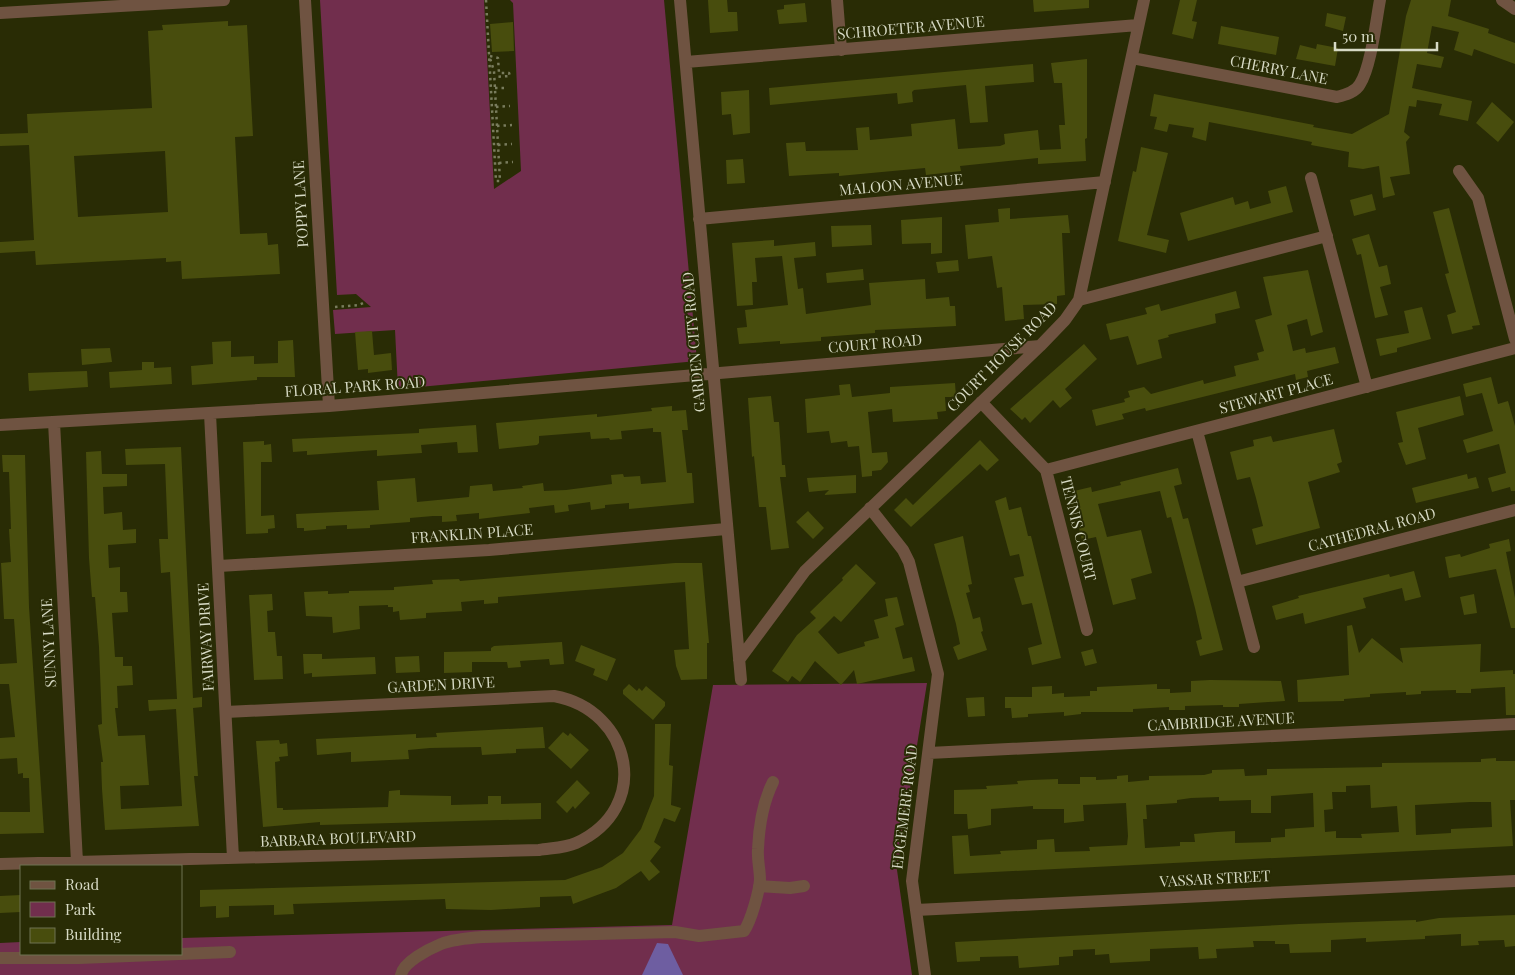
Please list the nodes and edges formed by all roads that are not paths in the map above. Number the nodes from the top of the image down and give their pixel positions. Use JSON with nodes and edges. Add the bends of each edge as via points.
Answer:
{"nodes":[{"id":1,"x":224,"y":0,"type":"edge"},
{"id":2,"x":305,"y":0,"type":"edge"},
{"id":3,"x":680,"y":0,"type":"edge"},
{"id":4,"x":837,"y":0,"type":"edge"},
{"id":5,"x":1144,"y":0,"type":"edge"},
{"id":6,"x":1380,"y":0,"type":"edge"},
{"id":7,"x":1502,"y":0,"type":"edge"},
{"id":8,"x":1515,"y":9,"type":"edge"},
{"id":9,"x":0,"y":13,"type":"edge"},
{"id":10,"x":1138,"y":25,"type":"junction"},
{"id":11,"x":841,"y":50,"type":"junction"},
{"id":12,"x":1132,"y":58,"type":"junction"},
{"id":13,"x":686,"y":62,"type":"junction"},
{"id":14,"x":1459,"y":170,"type":"dead end"},
{"id":15,"x":1312,"y":178,"type":"dead end"},
{"id":16,"x":1105,"y":182,"type":"junction"},
{"id":17,"x":700,"y":218,"type":"junction"},
{"id":18,"x":1327,"y":236,"type":"junction"},
{"id":19,"x":1079,"y":300,"type":"junction"},
{"id":20,"x":1515,"y":339,"type":"edge"},
{"id":21,"x":1040,"y":346,"type":"junction"},
{"id":22,"x":1515,"y":348,"type":"edge"},
{"id":23,"x":713,"y":374,"type":"junction"},
{"id":24,"x":1367,"y":387,"type":"junction"},
{"id":25,"x":981,"y":402,"type":"junction"},
{"id":26,"x":329,"y":406,"type":"junction"},
{"id":27,"x":210,"y":414,"type":"junction"},
{"id":28,"x":54,"y":422,"type":"junction"},
{"id":29,"x":0,"y":425,"type":"edge"},
{"id":30,"x":1197,"y":431,"type":"junction"},
{"id":31,"x":1046,"y":470,"type":"junction"},
{"id":32,"x":870,"y":508,"type":"junction"},
{"id":33,"x":1515,"y":510,"type":"edge"},
{"id":34,"x":726,"y":529,"type":"junction"},
{"id":35,"x":219,"y":566,"type":"junction"},
{"id":36,"x":1236,"y":582,"type":"junction"},
{"id":37,"x":1087,"y":630,"type":"dead end"},
{"id":38,"x":1254,"y":647,"type":"dead end"},
{"id":39,"x":739,"y":660,"type":"junction"},
{"id":40,"x":741,"y":680,"type":"dead end"},
{"id":41,"x":226,"y":712,"type":"junction"},
{"id":42,"x":1515,"y":724,"type":"edge"},
{"id":43,"x":929,"y":753,"type":"junction"},
{"id":44,"x":624,"y":762,"type":"joint"},
{"id":45,"x":773,"y":782,"type":"dead end"},
{"id":46,"x":233,"y":858,"type":"junction"},
{"id":47,"x":77,"y":862,"type":"junction"},
{"id":48,"x":0,"y":864,"type":"edge"},
{"id":49,"x":1515,"y":881,"type":"edge"},
{"id":50,"x":759,"y":886,"type":"junction"},
{"id":51,"x":804,"y":886,"type":"dead end"},
{"id":52,"x":916,"y":910,"type":"junction"},
{"id":53,"x":230,"y":952,"type":"dead end"},
{"id":54,"x":182,"y":954,"type":"edge"},
{"id":55,"x":154,"y":955,"type":"edge"},
{"id":56,"x":0,"y":958,"type":"edge"},
{"id":57,"x":401,"y":975,"type":"edge"},
{"id":58,"x":925,"y":975,"type":"edge"}],
"edges":[{"from":1,"to":9,"type":"street"},
{"from":2,"to":26,"type":"street","name":"POPPY LANE"},
{"from":3,"to":13,"type":"street","name":"GARDEN CITY ROAD"},
{"from":4,"to":11,"type":"street"},
{"from":5,"to":10,"type":"street","name":"COURT HOUSE ROAD"},
{"from":6,"to":12,"type":"street","name":"CHERRY LANE","via":[[1365,73],[1360,86],[1347,95],[1321,95]]},
{"from":7,"to":8,"type":"street"},
{"from":10,"to":11,"type":"street","name":"SCHROETER AVENUE"},
{"from":10,"to":12,"type":"street","name":"COURT HOUSE ROAD"},
{"from":11,"to":13,"type":"street","name":"SCHROETER AVENUE"},
{"from":12,"to":16,"type":"street","name":"COURT HOUSE ROAD"},
{"from":13,"to":17,"type":"street","name":"GARDEN CITY ROAD"},
{"from":14,"to":20,"type":"street","via":[[1478,198]]},
{"from":15,"to":18,"type":"street"},
{"from":16,"to":17,"type":"street","name":"MALOON AVENUE"},
{"from":16,"to":19,"type":"street","name":"COURT HOUSE ROAD"},
{"from":17,"to":23,"type":"street","name":"GARDEN CITY ROAD"},
{"from":18,"to":19,"type":"street"},
{"from":18,"to":24,"type":"street"},
{"from":19,"to":21,"type":"street","name":"COURT HOUSE ROAD"},
{"from":21,"to":23,"type":"street","name":"COURT ROAD"},
{"from":21,"to":25,"type":"street","name":"COURT HOUSE ROAD"},
{"from":22,"to":24,"type":"street","name":"STEWART PLACE"},
{"from":23,"to":26,"type":"street","name":"FLORAL PARK ROAD"},
{"from":23,"to":34,"type":"street","name":"GARDEN CITY ROAD"},
{"from":24,"to":30,"type":"street","name":"STEWART PLACE"},
{"from":25,"to":31,"type":"street","name":"TENNIS COURT"},
{"from":25,"to":32,"type":"street","name":"COURT HOUSE ROAD"},
{"from":26,"to":27,"type":"street","name":"FLORAL PARK ROAD"},
{"from":27,"to":28,"type":"street","name":"FLORAL PARK ROAD"},
{"from":27,"to":35,"type":"street","name":"FAIRWAY DRIVE"},
{"from":28,"to":29,"type":"street","name":"FLORAL PARK ROAD"},
{"from":28,"to":47,"type":"street","name":"SUNNY LANE"},
{"from":30,"to":31,"type":"street","name":"STEWART PLACE"},
{"from":30,"to":36,"type":"street"},
{"from":31,"to":37,"type":"street","name":"TENNIS COURT"},
{"from":32,"to":39,"type":"street","name":"COURT HOUSE ROAD","via":[[805,570]]},
{"from":32,"to":43,"type":"street","name":"EDGEMERE ROAD","via":[[909,562],[938,674]]},
{"from":33,"to":36,"type":"street","name":"CATHEDRAL ROAD"},
{"from":34,"to":35,"type":"street","name":"FRANKLIN PLACE","via":[[489,550]]},
{"from":34,"to":39,"type":"street","name":"GARDEN CITY ROAD"},
{"from":35,"to":41,"type":"street","name":"FAIRWAY DRIVE"},
{"from":36,"to":38,"type":"street"},
{"from":39,"to":40,"type":"street","name":"GARDEN CITY ROAD"},
{"from":41,"to":44,"type":"street","name":"GARDEN DRIVE","via":[[554,696],[582,704],[603,720],[616,738]]},
{"from":41,"to":46,"type":"street","name":"FAIRWAY DRIVE"},
{"from":42,"to":43,"type":"street","name":"CAMBRIDGE AVENUE"},
{"from":43,"to":52,"type":"street","name":"EDGEMERE ROAD","via":[[913,871]]},
{"from":44,"to":46,"type":"street","name":"BARBARA BOULEVARD","via":[[622,795],[615,810],[593,833],[564,847]]},
{"from":45,"to":50,"type":"street","via":[[763,808],[759,832]]},
{"from":46,"to":47,"type":"street","name":"BARBARA BOULEVARD"},
{"from":47,"to":48,"type":"street","name":"BARBARA BOULEVARD"},
{"from":49,"to":52,"type":"street","name":"VASSAR STREET"},
{"from":50,"to":51,"type":"street"},
{"from":50,"to":57,"type":"street","via":[[744,931],[699,936],[675,932],[458,940],[441,944],[405,965]]},
{"from":52,"to":58,"type":"street","name":"EDGEMERE ROAD"},
{"from":53,"to":54,"type":"street"},
{"from":55,"to":56,"type":"street"}]}
